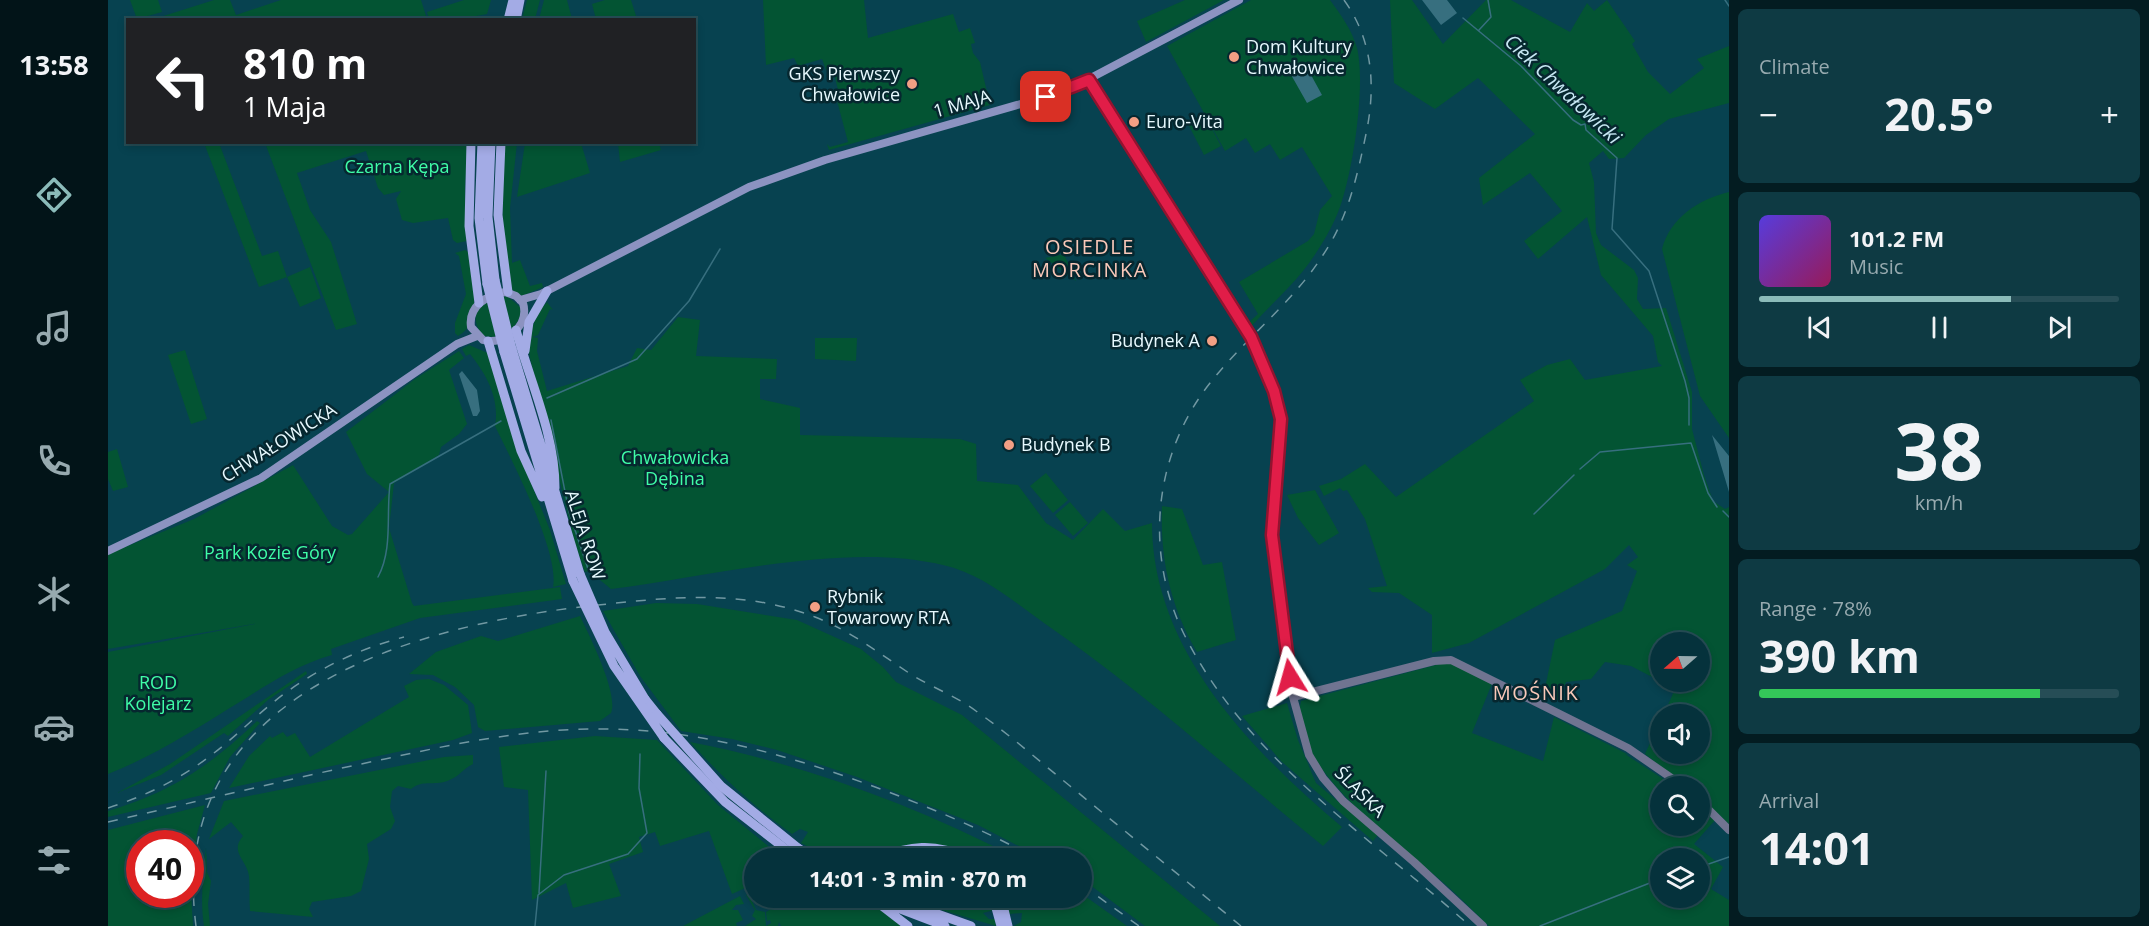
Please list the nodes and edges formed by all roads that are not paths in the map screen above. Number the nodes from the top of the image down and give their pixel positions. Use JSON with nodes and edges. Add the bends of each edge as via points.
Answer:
{"nodes":[{"id":1,"x":513,"y":0,"type":"edge"},
{"id":2,"x":520,"y":0,"type":"edge"},
{"id":3,"x":1239,"y":0,"type":"edge"},
{"id":4,"x":508,"y":18,"type":"edge"},
{"id":5,"x":516,"y":18,"type":"edge"},
{"id":6,"x":1089,"y":80,"type":"junction"},
{"id":7,"x":471,"y":144,"type":"edge"},
{"id":8,"x":482,"y":144,"type":"edge"},
{"id":9,"x":491,"y":144,"type":"edge"},
{"id":10,"x":501,"y":144,"type":"edge"},
{"id":11,"x":491,"y":282,"type":"junction"},
{"id":12,"x":508,"y":292,"type":"junction"},
{"id":13,"x":544,"y":292,"type":"junction"},
{"id":14,"x":479,"y":303,"type":"junction"},
{"id":15,"x":522,"y":304,"type":"junction"},
{"id":16,"x":471,"y":327,"type":"junction"},
{"id":17,"x":516,"y":330,"type":"junction"},
{"id":18,"x":477,"y":336,"type":"junction"},
{"id":19,"x":488,"y":341,"type":"junction"},
{"id":20,"x":457,"y":344,"type":"junction"},
{"id":21,"x":508,"y":350,"type":"junction"},
{"id":22,"x":525,"y":359,"type":"junction"},
{"id":23,"x":556,"y":499,"type":"junction"},
{"id":24,"x":551,"y":515,"type":"junction"},
{"id":25,"x":108,"y":551,"type":"edge"},
{"id":26,"x":576,"y":577,"type":"junction"},
{"id":27,"x":1293,"y":697,"type":"junction"},
{"id":28,"x":1668,"y":776,"type":"edge"},
{"id":29,"x":1710,"y":811,"type":"edge"},
{"id":30,"x":1729,"y":830,"type":"edge"},
{"id":31,"x":788,"y":848,"type":"edge"},
{"id":32,"x":914,"y":848,"type":"edge"},
{"id":33,"x":929,"y":848,"type":"edge"},
{"id":34,"x":883,"y":908,"type":"edge"},
{"id":35,"x":897,"y":908,"type":"edge"},
{"id":36,"x":918,"y":908,"type":"edge"},
{"id":37,"x":923,"y":908,"type":"edge"},
{"id":38,"x":1000,"y":908,"type":"edge"},
{"id":39,"x":1002,"y":908,"type":"edge"},
{"id":40,"x":926,"y":911,"type":"junction"},
{"id":41,"x":1003,"y":913,"type":"junction"},
{"id":42,"x":908,"y":926,"type":"edge"},
{"id":43,"x":945,"y":926,"type":"edge"},
{"id":44,"x":971,"y":926,"type":"edge"},
{"id":45,"x":1001,"y":926,"type":"edge"},
{"id":46,"x":1008,"y":926,"type":"edge"},
{"id":47,"x":1483,"y":926,"type":"edge"}],
"edges":[{"from":1,"to":4,"type":"main road"},
{"from":2,"to":5,"type":"main road"},
{"from":3,"to":6,"type":"main road","name":"1 MAJA"},
{"from":6,"to":13,"type":"main road","name":"1 MAJA","via":[[1051,96],[809,165],[749,187]]},
{"from":6,"to":27,"type":"street","name":"ŚLĄSKA","via":[[1251,337],[1275,396],[1281,429],[1273,546]]},
{"from":7,"to":14,"type":"main road","via":[[469,226]]},
{"from":8,"to":11,"type":"main road","name":"ALEJA ROW","via":[[479,218]]},
{"from":9,"to":11,"type":"main road","name":"ALEJA ROW"},
{"from":10,"to":12,"type":"main road","via":[[499,226]]},
{"from":11,"to":21,"type":"main road","name":"ALEJA ROW","bridge":true},
{"from":12,"to":14,"type":"main road"},
{"from":12,"to":15,"type":"main road"},
{"from":13,"to":15,"type":"main road"},
{"from":13,"to":22,"type":"main road","via":[[530,322]]},
{"from":14,"to":16,"type":"main road","via":[[471,315]]},
{"from":15,"to":17,"type":"main road","via":[[524,319]]},
{"from":16,"to":18,"type":"main road"},
{"from":16,"to":20,"type":"main road","name":"CHWAŁOWICKA"},
{"from":17,"to":19,"type":"main road","via":[[502,339]]},
{"from":17,"to":22,"type":"main road"},
{"from":18,"to":19,"type":"main road"},
{"from":18,"to":20,"type":"main road","name":"CHWAŁOWICKA"},
{"from":19,"to":24,"type":"main road","via":[[521,451]]},
{"from":20,"to":25,"type":"main road","name":"CHWAŁOWICKA","via":[[261,478]]},
{"from":21,"to":23,"type":"main road","name":"ALEJA ROW"},
{"from":21,"to":24,"type":"main road","name":"ALEJA ROW"},
{"from":22,"to":23,"type":"main road","via":[[552,452]]},
{"from":23,"to":26,"type":"main road","name":"ALEJA ROW"},
{"from":24,"to":26,"type":"main road","name":"ALEJA ROW"},
{"from":26,"to":31,"type":"main road","name":"ALEJA ROW","bridge":true,"via":[[614,666],[664,738],[725,802]]},
{"from":27,"to":28,"type":"street","via":[[1448,659],[1623,746]]},
{"from":27,"to":47,"type":"street","name":"ŚLĄSKA","via":[[1309,755],[1333,791]]},
{"from":29,"to":30,"type":"street"},
{"from":32,"to":33,"type":"main road"},
{"from":34,"to":42,"type":"main road"},
{"from":35,"to":43,"type":"main road"},
{"from":36,"to":40,"type":"main road"},
{"from":37,"to":40,"type":"main road"},
{"from":38,"to":41,"type":"main road"},
{"from":39,"to":41,"type":"main road"},
{"from":40,"to":44,"type":"main road"},
{"from":41,"to":45,"type":"main road"},
{"from":41,"to":46,"type":"main road"}]}
